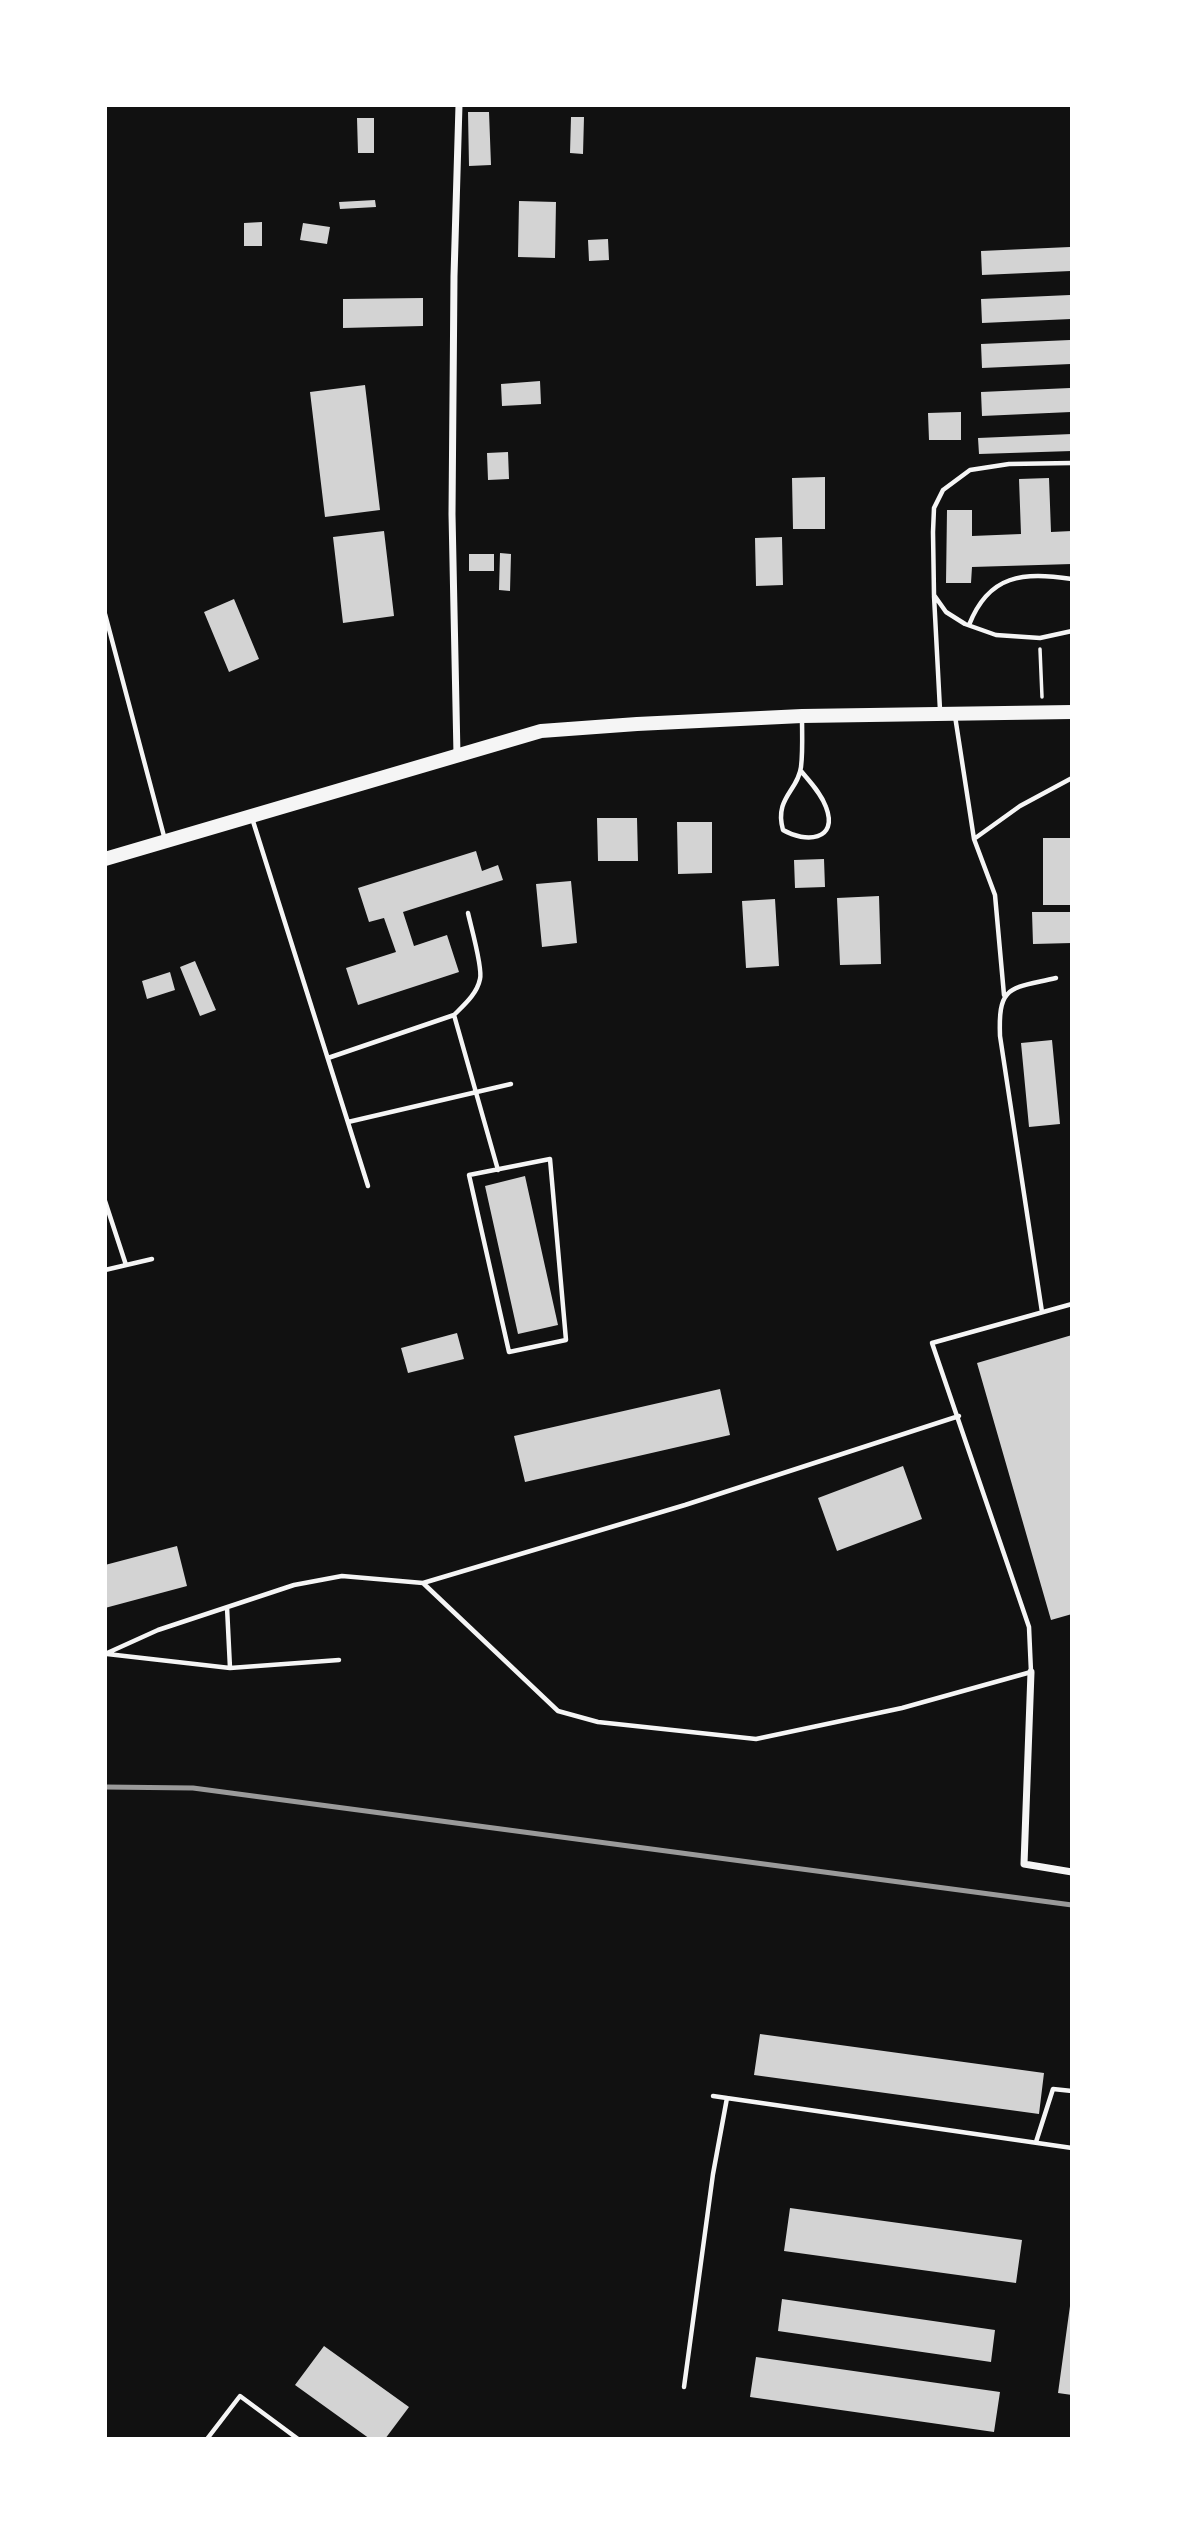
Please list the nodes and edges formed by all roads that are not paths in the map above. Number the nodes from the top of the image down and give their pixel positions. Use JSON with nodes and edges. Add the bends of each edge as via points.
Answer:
{"nodes":[{"id":1,"x":459,"y":105,"type":"edge"},
{"id":2,"x":1072,"y":463,"type":"edge"},
{"id":3,"x":1072,"y":579,"type":"edge"},
{"id":4,"x":934,"y":595,"type":"junction"},
{"id":5,"x":105,"y":614,"type":"edge"},
{"id":6,"x":969,"y":625,"type":"junction"},
{"id":7,"x":1072,"y":631,"type":"edge"},
{"id":8,"x":1072,"y":712,"type":"edge"},
{"id":9,"x":948,"y":715,"type":"junction"},
{"id":10,"x":802,"y":716,"type":"junction"},
{"id":11,"x":457,"y":756,"type":"junction"},
{"id":12,"x":801,"y":771,"type":"junction"},
{"id":13,"x":1072,"y":778,"type":"edge"},
{"id":14,"x":252,"y":817,"type":"junction"},
{"id":15,"x":974,"y":839,"type":"junction"},
{"id":16,"x":165,"y":841,"type":"junction"},
{"id":17,"x":105,"y":859,"type":"edge"},
{"id":18,"x":468,"y":913,"type":"dead end"},
{"id":19,"x":1056,"y":978,"type":"dead end"},
{"id":20,"x":1004,"y":995,"type":"junction"},
{"id":21,"x":454,"y":1015,"type":"junction"},
{"id":22,"x":328,"y":1058,"type":"junction"},
{"id":23,"x":512,"y":1084,"type":"dead end"},
{"id":24,"x":476,"y":1092,"type":"junction"},
{"id":25,"x":348,"y":1122,"type":"junction"},
{"id":26,"x":498,"y":1170,"type":"junction"},
{"id":27,"x":368,"y":1186,"type":"dead end"},
{"id":28,"x":105,"y":1201,"type":"edge"},
{"id":29,"x":152,"y":1259,"type":"dead end"},
{"id":30,"x":125,"y":1265,"type":"junction"},
{"id":31,"x":105,"y":1270,"type":"edge"},
{"id":32,"x":1072,"y":1304,"type":"edge"},
{"id":33,"x":1042,"y":1312,"type":"junction"},
{"id":34,"x":958,"y":1416,"type":"junction"},
{"id":35,"x":423,"y":1583,"type":"junction"},
{"id":36,"x":228,"y":1607,"type":"junction"},
{"id":37,"x":105,"y":1654,"type":"edge"},
{"id":38,"x":339,"y":1660,"type":"dead end"},
{"id":39,"x":230,"y":1668,"type":"junction"},
{"id":40,"x":1031,"y":1672,"type":"junction"},
{"id":41,"x":1072,"y":1872,"type":"edge"},
{"id":42,"x":1072,"y":2091,"type":"edge"},
{"id":43,"x":713,"y":2096,"type":"dead end"},
{"id":44,"x":727,"y":2098,"type":"junction"},
{"id":45,"x":1036,"y":2142,"type":"junction"},
{"id":46,"x":1072,"y":2148,"type":"edge"},
{"id":47,"x":684,"y":2387,"type":"dead end"},
{"id":48,"x":207,"y":2439,"type":"edge"},
{"id":49,"x":298,"y":2439,"type":"edge"}],
"edges":[{"from":1,"to":11,"type":"street","via":[[452,501]]},
{"from":2,"to":4,"type":"lane","via":[[970,470],[943,490],[934,508]]},
{"from":3,"to":6,"type":"lane","via":[[1017,576],[999,583],[985,595]]},
{"from":4,"to":6,"type":"lane","via":[[946,612]]},
{"from":4,"to":9,"type":"lane"},
{"from":5,"to":16,"type":"lane"},
{"from":6,"to":7,"type":"lane","via":[[996,635],[1040,638]]},
{"from":8,"to":9,"type":"main road"},
{"from":9,"to":10,"type":"main road"},
{"from":9,"to":15,"type":"lane"},
{"from":10,"to":11,"type":"main road","via":[[541,731]]},
{"from":10,"to":12,"type":"lane"},
{"from":11,"to":14,"type":"main road"},
{"from":12,"to":12,"type":"lane","via":[[781,808],[781,822],[783,830],[808,839],[821,835],[829,819],[820,794]]},
{"from":13,"to":15,"type":"lane","via":[[1020,806]]},
{"from":14,"to":16,"type":"main road"},
{"from":14,"to":22,"type":"lane"},
{"from":15,"to":20,"type":"lane","via":[[995,895]]},
{"from":16,"to":17,"type":"main road"},
{"from":18,"to":21,"type":"lane","via":[[481,977],[476,991]]},
{"from":19,"to":20,"type":"lane","via":[[1014,988]]},
{"from":20,"to":33,"type":"lane","via":[[999,1036]]},
{"from":21,"to":22,"type":"lane"},
{"from":21,"to":24,"type":"lane"},
{"from":22,"to":25,"type":"lane"},
{"from":23,"to":24,"type":"lane"},
{"from":24,"to":25,"type":"lane"},
{"from":24,"to":26,"type":"lane"},
{"from":25,"to":27,"type":"lane"},
{"from":26,"to":26,"type":"lane","via":[[469,1175],[509,1352],[566,1340],[550,1158]]},
{"from":28,"to":30,"type":"lane"},
{"from":29,"to":30,"type":"lane"},
{"from":30,"to":31,"type":"lane"},
{"from":32,"to":33,"type":"lane"},
{"from":33,"to":34,"type":"lane","via":[[932,1343]]},
{"from":34,"to":35,"type":"lane","via":[[685,1505]]},
{"from":34,"to":40,"type":"lane","via":[[1029,1627]]},
{"from":35,"to":36,"type":"lane","via":[[342,1576],[293,1585]]},
{"from":35,"to":40,"type":"lane","via":[[558,1711],[598,1722],[756,1739],[902,1708]]},
{"from":36,"to":37,"type":"lane","via":[[158,1630]]},
{"from":36,"to":39,"type":"lane"},
{"from":37,"to":39,"type":"lane"},
{"from":38,"to":39,"type":"lane"},
{"from":40,"to":41,"type":"street","via":[[1024,1864]]},
{"from":42,"to":45,"type":"lane","via":[[1054,2089]]},
{"from":43,"to":44,"type":"lane"},
{"from":44,"to":45,"type":"lane"},
{"from":44,"to":47,"type":"lane"},
{"from":45,"to":46,"type":"lane"},
{"from":48,"to":49,"type":"lane","via":[[240,2396]]}]}
